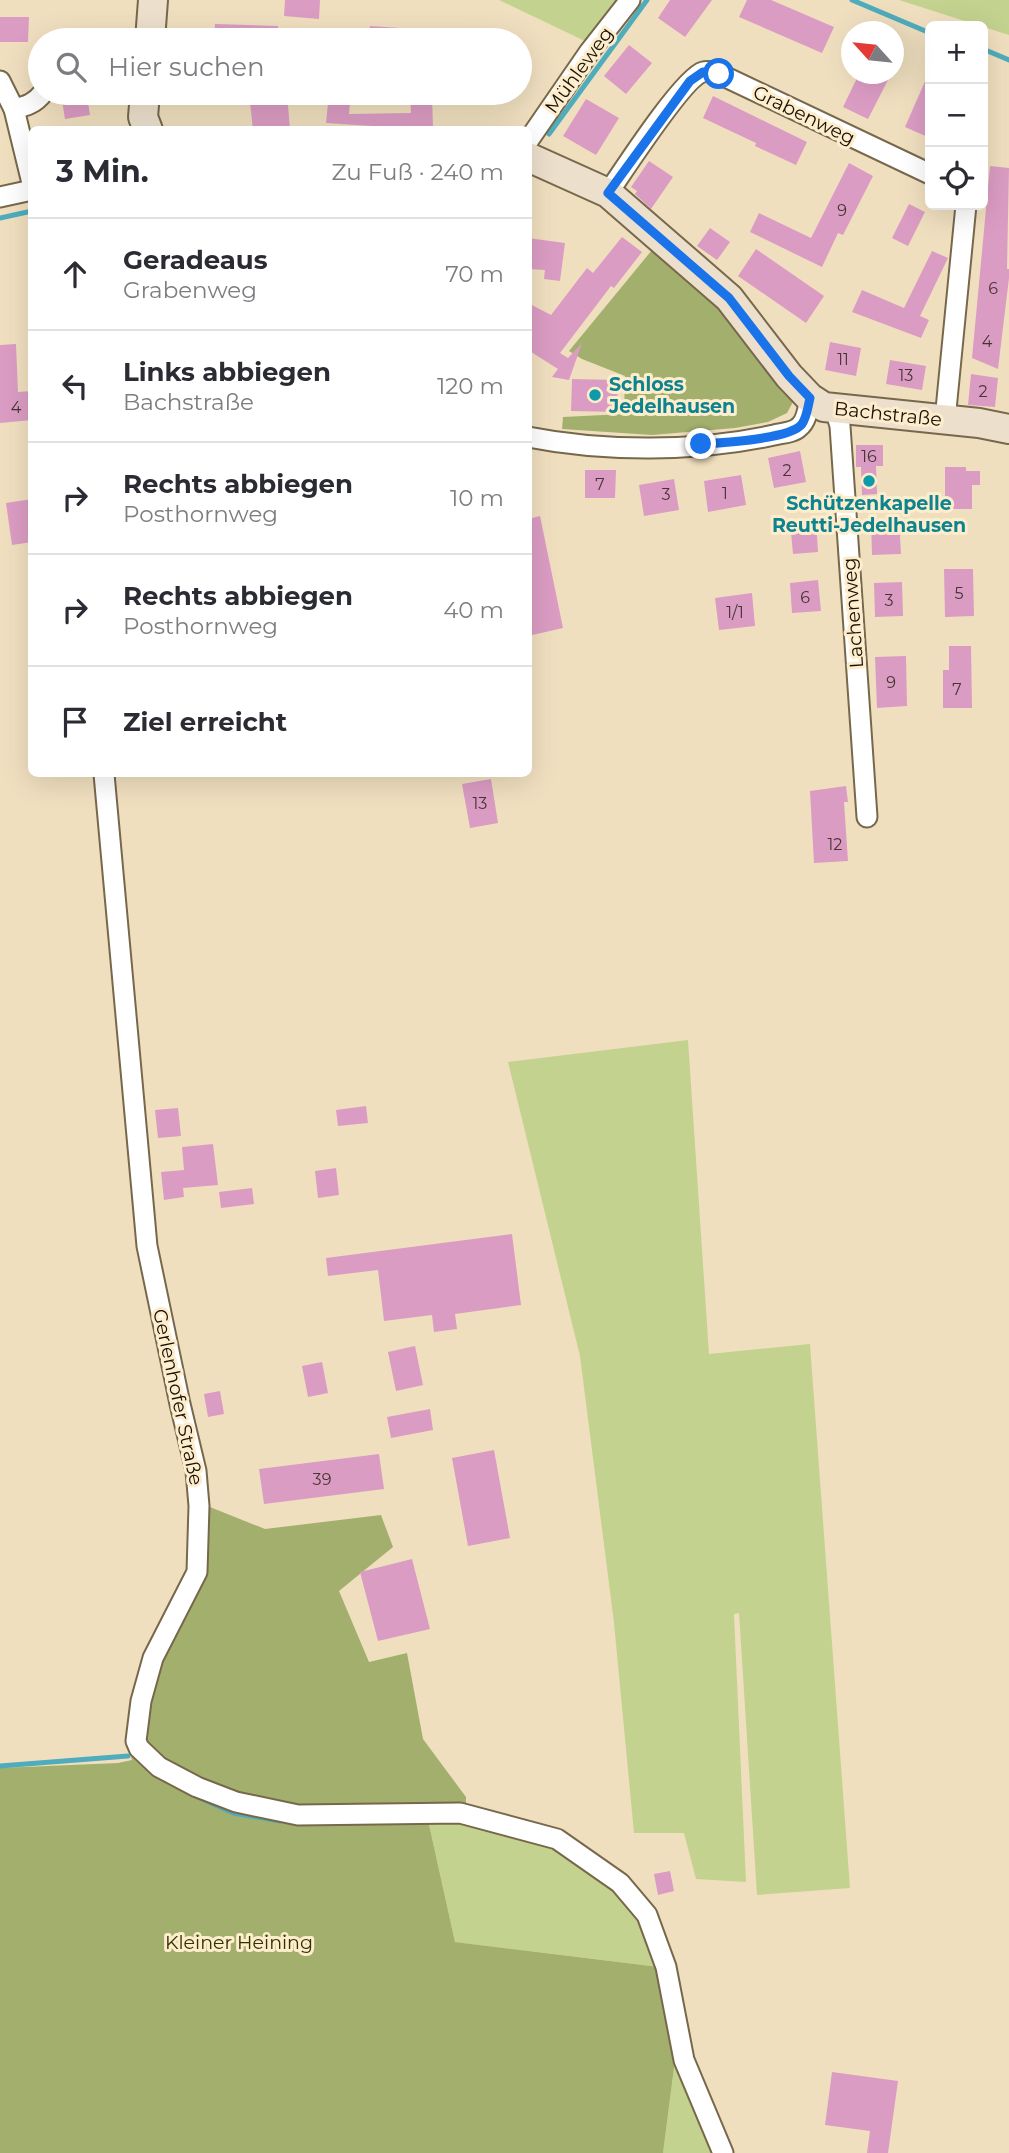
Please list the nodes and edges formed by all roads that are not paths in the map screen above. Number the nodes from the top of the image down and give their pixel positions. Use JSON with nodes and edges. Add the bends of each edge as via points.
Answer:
{"nodes":[{"id":1,"x":153,"y":0,"type":"edge"},
{"id":2,"x":630,"y":0,"type":"edge"},
{"id":3,"x":151,"y":28,"type":"edge"},
{"id":4,"x":0,"y":81,"type":"edge"},
{"id":5,"x":28,"y":105,"type":"edge"},
{"id":6,"x":144,"y":105,"type":"edge"},
{"id":7,"x":14,"y":109,"type":"junction"},
{"id":8,"x":146,"y":126,"type":"edge"},
{"id":9,"x":532,"y":135,"type":"edge"},
{"id":10,"x":532,"y":159,"type":"edge"},
{"id":11,"x":28,"y":167,"type":"edge"},
{"id":12,"x":925,"y":172,"type":"edge"},
{"id":13,"x":28,"y":191,"type":"edge"},
{"id":14,"x":608,"y":193,"type":"junction"},
{"id":15,"x":0,"y":197,"type":"edge"},
{"id":16,"x":966,"y":210,"type":"edge"},
{"id":17,"x":823,"y":404,"type":"junction"},
{"id":18,"x":945,"y":420,"type":"junction"},
{"id":19,"x":1009,"y":429,"type":"edge"},
{"id":20,"x":532,"y":438,"type":"edge"},
{"id":21,"x":104,"y":777,"type":"edge"},
{"id":22,"x":867,"y":817,"type":"dead end"},
{"id":23,"x":723,"y":2153,"type":"edge"}],
"edges":[{"from":1,"to":3,"type":"street"},
{"from":2,"to":9,"type":"street","name":"Mühleweg"},
{"from":4,"to":7,"type":"street"},
{"from":5,"to":7,"type":"street"},
{"from":6,"to":8,"type":"street"},
{"from":7,"to":11,"type":"street"},
{"from":10,"to":14,"type":"street","name":"Bachstraße"},
{"from":12,"to":14,"type":"street","name":"Grabenweg","via":[[719,74],[703,72],[681,91]]},
{"from":13,"to":15,"type":"street"},
{"from":14,"to":17,"type":"street","name":"Bachstraße","via":[[729,298],[789,376]]},
{"from":16,"to":18,"type":"street"},
{"from":17,"to":18,"type":"street","name":"Bachstraße"},
{"from":17,"to":20,"type":"street","via":[[796,430],[758,439],[625,447]]},
{"from":17,"to":22,"type":"street","name":"Lachenweg","via":[[841,426]]},
{"from":18,"to":19,"type":"street","name":"Bachstraße"},
{"from":21,"to":23,"type":"street","name":"Gerlenhofer Straße","via":[[147,1246],[197,1471],[199,1506],[197,1572],[153,1658],[141,1701],[139,1748],[159,1766],[236,1802],[298,1815],[460,1813],[568,1846],[620,1883],[647,1915],[666,1967],[684,2060]]}]}
